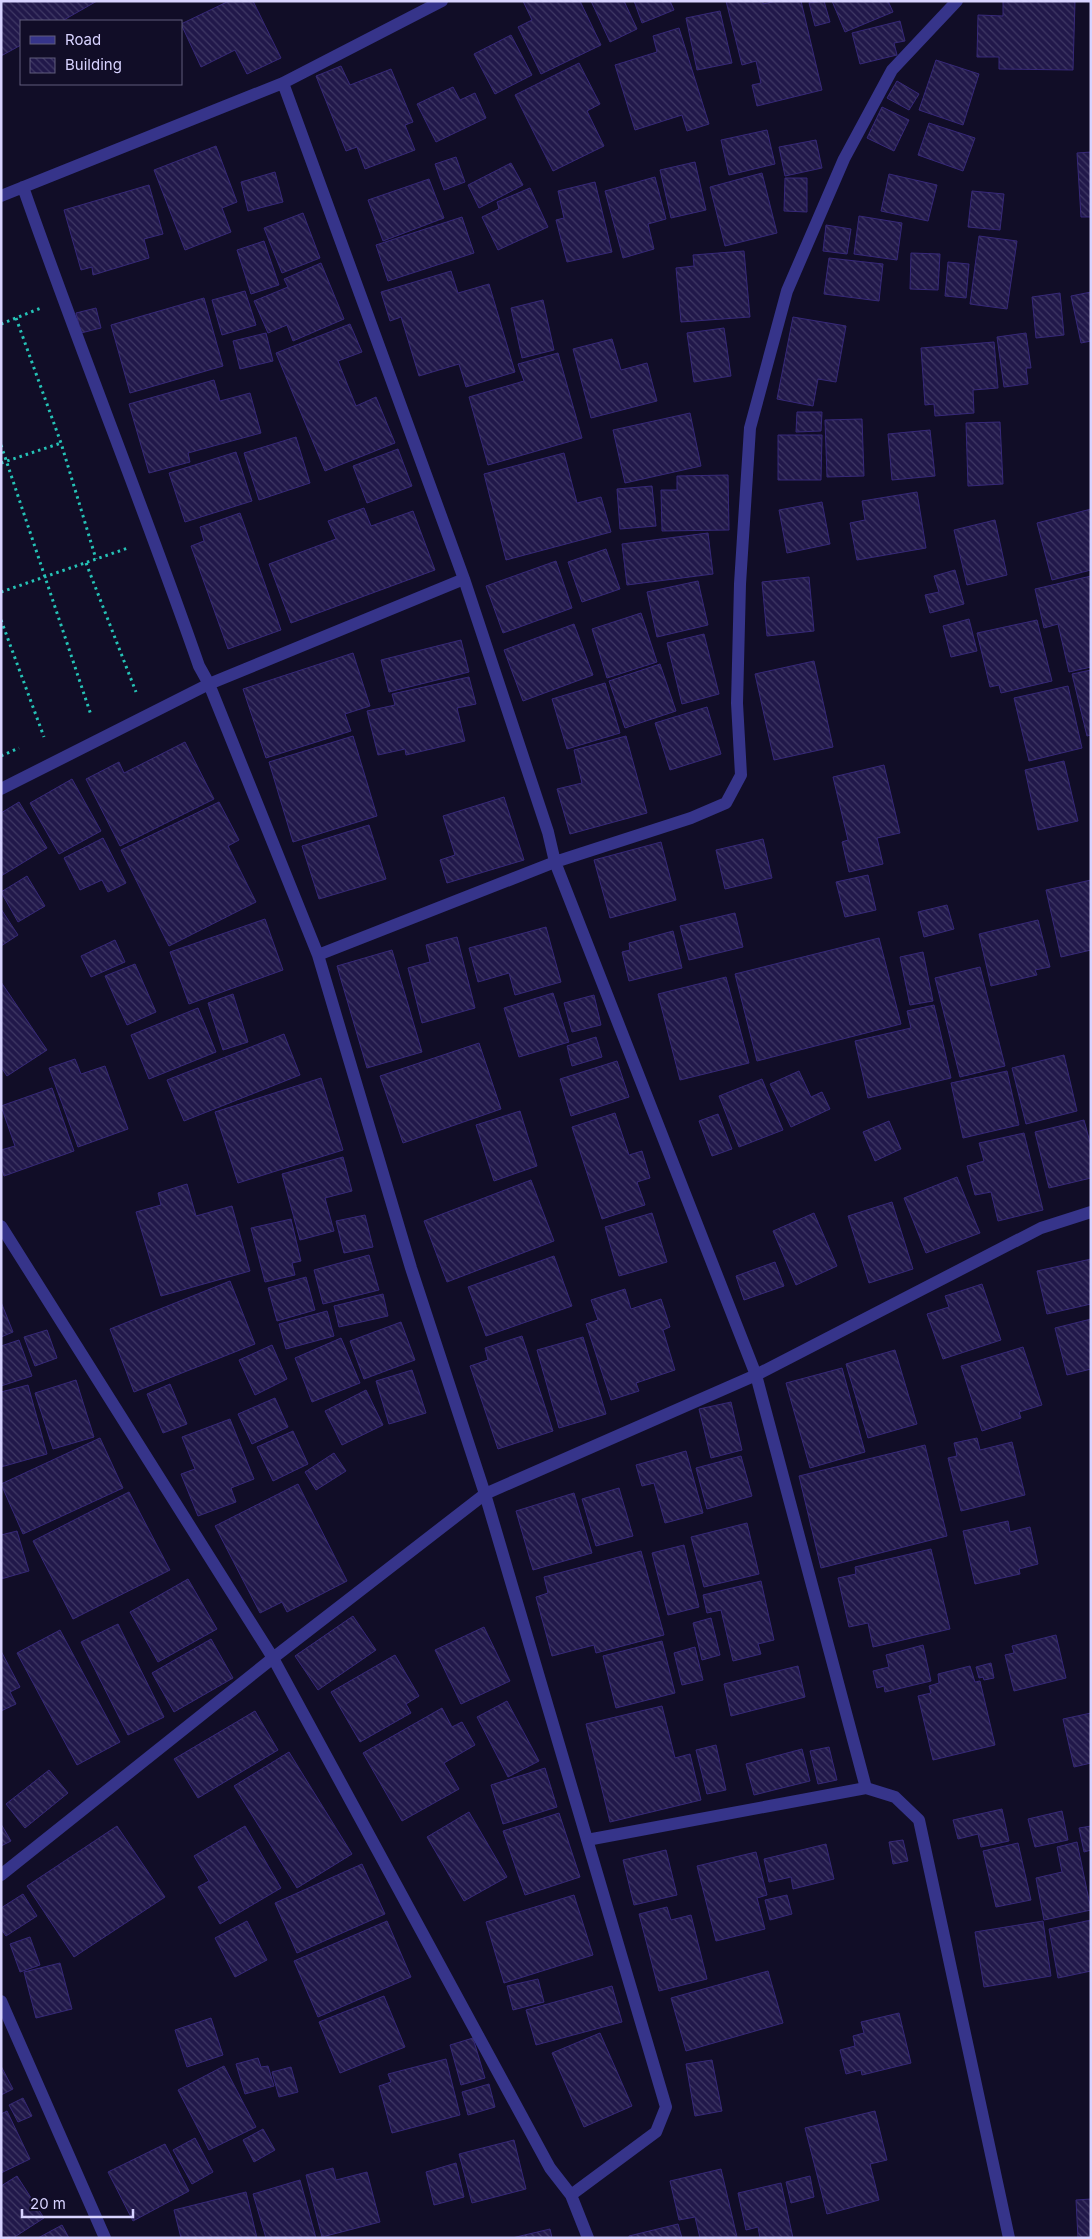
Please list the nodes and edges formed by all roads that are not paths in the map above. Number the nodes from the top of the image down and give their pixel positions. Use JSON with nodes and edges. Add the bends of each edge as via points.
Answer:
{"nodes":[{"id":1,"x":442,"y":1,"type":"edge"},
{"id":2,"x":957,"y":1,"type":"edge"},
{"id":3,"x":283,"y":83,"type":"junction"},
{"id":4,"x":24,"y":186,"type":"junction"},
{"id":5,"x":1,"y":196,"type":"edge"},
{"id":6,"x":464,"y":580,"type":"junction"},
{"id":7,"x":209,"y":684,"type":"junction"},
{"id":8,"x":1,"y":789,"type":"edge"},
{"id":9,"x":555,"y":862,"type":"junction"},
{"id":10,"x":318,"y":955,"type":"junction"},
{"id":11,"x":1091,"y":1212,"type":"edge"},
{"id":12,"x":1,"y":1226,"type":"edge"},
{"id":13,"x":756,"y":1375,"type":"junction"},
{"id":14,"x":486,"y":1494,"type":"junction"},
{"id":15,"x":273,"y":1658,"type":"junction"},
{"id":16,"x":866,"y":1788,"type":"junction"},
{"id":17,"x":587,"y":1840,"type":"junction"},
{"id":18,"x":1,"y":1875,"type":"edge"},
{"id":19,"x":1,"y":2001,"type":"edge"},
{"id":20,"x":571,"y":2195,"type":"junction"},
{"id":21,"x":105,"y":2238,"type":"edge"},
{"id":22,"x":588,"y":2238,"type":"edge"},
{"id":23,"x":1009,"y":2238,"type":"edge"}],
"edges":[{"from":1,"to":3,"type":"street"},
{"from":2,"to":9,"type":"street","via":[[892,70],[844,159],[787,291],[750,428],[740,584],[737,703],[741,775],[726,803],[691,818]]},
{"from":3,"to":4,"type":"street"},
{"from":3,"to":6,"type":"street"},
{"from":4,"to":5,"type":"street"},
{"from":4,"to":7,"type":"street","via":[[62,300],[155,539],[199,666]]},
{"from":6,"to":7,"type":"street"},
{"from":6,"to":9,"type":"street","via":[[548,832]]},
{"from":7,"to":8,"type":"street"},
{"from":7,"to":10,"type":"street"},
{"from":9,"to":10,"type":"street"},
{"from":9,"to":13,"type":"street"},
{"from":10,"to":14,"type":"street","via":[[411,1268]]},
{"from":11,"to":13,"type":"street","via":[[1041,1228]]},
{"from":12,"to":15,"type":"street"},
{"from":13,"to":14,"type":"street"},
{"from":13,"to":16,"type":"street"},
{"from":14,"to":15,"type":"street"},
{"from":14,"to":17,"type":"street"},
{"from":15,"to":18,"type":"street"},
{"from":15,"to":20,"type":"street","via":[[550,2168]]},
{"from":16,"to":17,"type":"street"},
{"from":16,"to":23,"type":"street","via":[[895,1797],[919,1820]]},
{"from":17,"to":20,"type":"street","via":[[666,2107],[656,2132]]},
{"from":19,"to":21,"type":"street"},
{"from":20,"to":22,"type":"street"}]}
